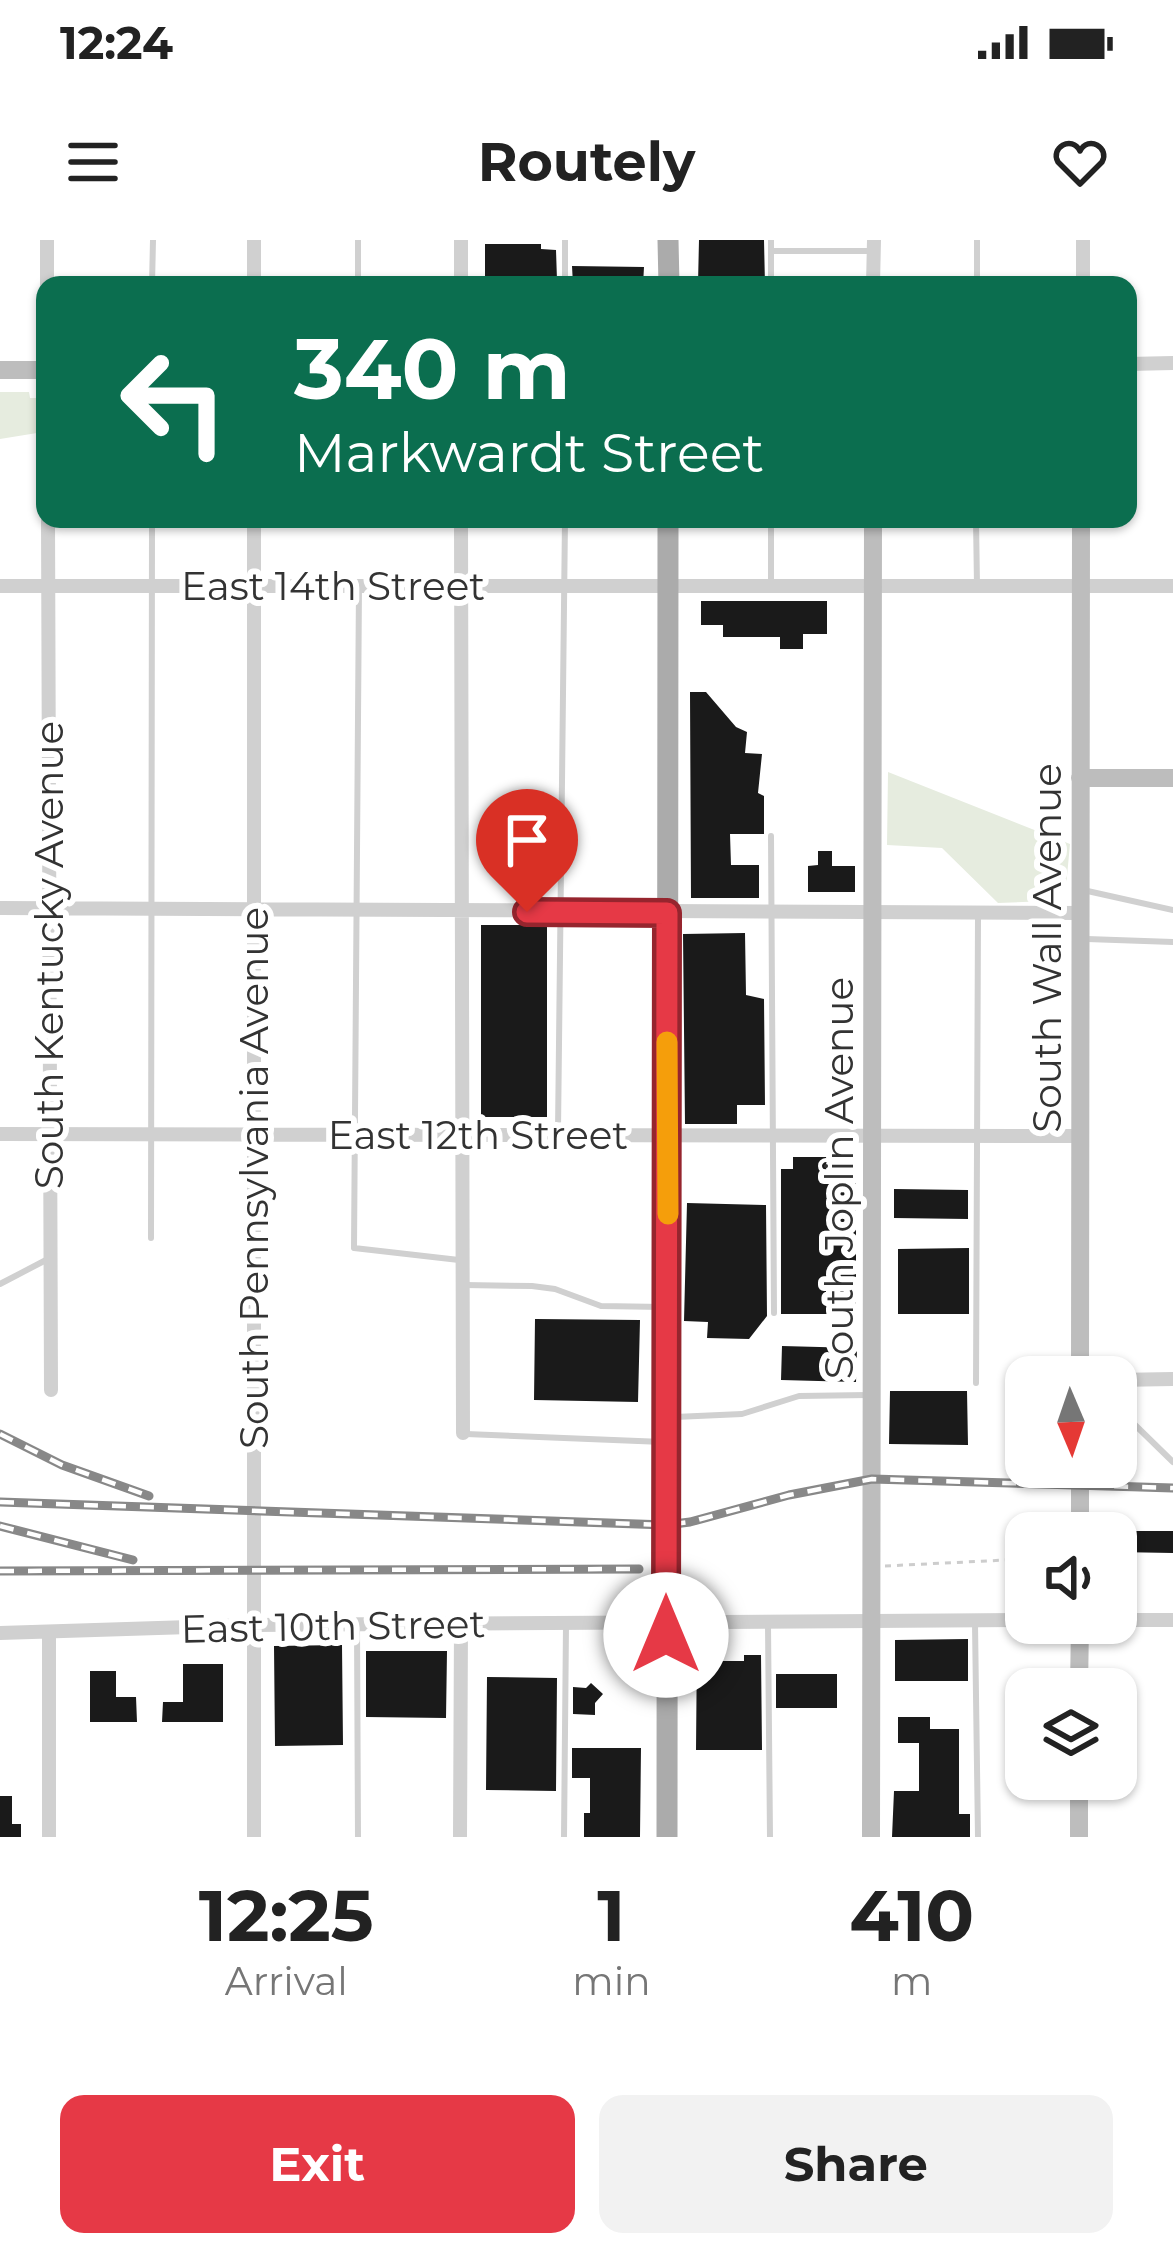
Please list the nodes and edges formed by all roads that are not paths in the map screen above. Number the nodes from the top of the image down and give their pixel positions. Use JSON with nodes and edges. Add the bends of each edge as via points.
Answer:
{"nodes":[{"id":1,"x":47,"y":240,"type":"edge"},
{"id":2,"x":153,"y":240,"type":"edge"},
{"id":3,"x":254,"y":240,"type":"edge"},
{"id":4,"x":358,"y":240,"type":"edge"},
{"id":5,"x":461,"y":240,"type":"edge"},
{"id":6,"x":565,"y":240,"type":"edge"},
{"id":7,"x":668,"y":240,"type":"edge"},
{"id":8,"x":771,"y":240,"type":"edge"},
{"id":9,"x":977,"y":240,"type":"edge"},
{"id":10,"x":1083,"y":240,"type":"edge"},
{"id":11,"x":874,"y":245,"type":"edge"},
{"id":12,"x":771,"y":251,"type":"junction"},
{"id":13,"x":47,"y":276,"type":"edge"},
{"id":14,"x":152,"y":276,"type":"edge"},
{"id":15,"x":254,"y":276,"type":"edge"},
{"id":16,"x":358,"y":276,"type":"edge"},
{"id":17,"x":461,"y":276,"type":"edge"},
{"id":18,"x":565,"y":276,"type":"edge"},
{"id":19,"x":669,"y":276,"type":"edge"},
{"id":20,"x":771,"y":276,"type":"edge"},
{"id":21,"x":873,"y":276,"type":"edge"},
{"id":22,"x":976,"y":276,"type":"edge"},
{"id":23,"x":1083,"y":276,"type":"edge"},
{"id":24,"x":1137,"y":364,"type":"edge"},
{"id":25,"x":1173,"y":364,"type":"edge"},
{"id":26,"x":0,"y":370,"type":"edge"},
{"id":27,"x":36,"y":370,"type":"edge"},
{"id":28,"x":48,"y":528,"type":"edge"},
{"id":29,"x":152,"y":528,"type":"edge"},
{"id":30,"x":254,"y":528,"type":"edge"},
{"id":31,"x":461,"y":528,"type":"edge"},
{"id":32,"x":565,"y":528,"type":"edge"},
{"id":33,"x":668,"y":528,"type":"edge"},
{"id":34,"x":771,"y":528,"type":"edge"},
{"id":35,"x":873,"y":528,"type":"edge"},
{"id":36,"x":976,"y":528,"type":"edge"},
{"id":37,"x":1081,"y":528,"type":"edge"},
{"id":38,"x":771,"y":585,"type":"junction"},
{"id":39,"x":872,"y":585,"type":"junction"},
{"id":40,"x":0,"y":586,"type":"edge"},
{"id":41,"x":49,"y":586,"type":"junction"},
{"id":42,"x":359,"y":586,"type":"junction"},
{"id":43,"x":461,"y":586,"type":"junction"},
{"id":44,"x":564,"y":586,"type":"junction"},
{"id":45,"x":667,"y":586,"type":"junction"},
{"id":46,"x":977,"y":586,"type":"junction"},
{"id":47,"x":1173,"y":586,"type":"edge"},
{"id":48,"x":152,"y":587,"type":"junction"},
{"id":49,"x":254,"y":587,"type":"junction"},
{"id":50,"x":1081,"y":587,"type":"junction"},
{"id":51,"x":1080,"y":778,"type":"junction"},
{"id":52,"x":1173,"y":778,"type":"edge"},
{"id":53,"x":771,"y":836,"type":"dead end"},
{"id":54,"x":1080,"y":889,"type":"junction"},
{"id":55,"x":0,"y":908,"type":"edge"},
{"id":56,"x":48,"y":908,"type":"junction"},
{"id":57,"x":151,"y":908,"type":"junction"},
{"id":58,"x":254,"y":909,"type":"junction"},
{"id":59,"x":357,"y":910,"type":"junction"},
{"id":60,"x":1173,"y":910,"type":"edge"},
{"id":61,"x":460,"y":911,"type":"junction"},
{"id":62,"x":561,"y":912,"type":"junction"},
{"id":63,"x":667,"y":913,"type":"junction"},
{"id":64,"x":978,"y":913,"type":"junction"},
{"id":65,"x":1080,"y":913,"type":"junction"},
{"id":66,"x":771,"y":914,"type":"junction"},
{"id":67,"x":872,"y":914,"type":"junction"},
{"id":68,"x":1080,"y":938,"type":"junction"},
{"id":69,"x":1173,"y":942,"type":"edge"},
{"id":70,"x":0,"y":1134,"type":"edge"},
{"id":71,"x":50,"y":1134,"type":"junction"},
{"id":72,"x":151,"y":1135,"type":"junction"},
{"id":73,"x":255,"y":1135,"type":"junction"},
{"id":74,"x":463,"y":1135,"type":"junction"},
{"id":75,"x":558,"y":1135,"type":"junction"},
{"id":76,"x":355,"y":1136,"type":"junction"},
{"id":77,"x":668,"y":1136,"type":"junction"},
{"id":78,"x":774,"y":1136,"type":"junction"},
{"id":79,"x":1080,"y":1136,"type":"junction"},
{"id":80,"x":872,"y":1137,"type":"junction"},
{"id":81,"x":977,"y":1137,"type":"junction"},
{"id":82,"x":151,"y":1238,"type":"dead end"},
{"id":83,"x":49,"y":1259,"type":"junction"},
{"id":84,"x":463,"y":1261,"type":"junction"},
{"id":85,"x":0,"y":1285,"type":"edge"},
{"id":86,"x":463,"y":1285,"type":"junction"},
{"id":87,"x":667,"y":1306,"type":"junction"},
{"id":88,"x":774,"y":1313,"type":"dead end"},
{"id":89,"x":1080,"y":1356,"type":"edge"},
{"id":90,"x":1173,"y":1379,"type":"edge"},
{"id":91,"x":1137,"y":1380,"type":"edge"},
{"id":92,"x":976,"y":1383,"type":"dead end"},
{"id":93,"x":51,"y":1390,"type":"dead end"},
{"id":94,"x":872,"y":1395,"type":"junction"},
{"id":95,"x":666,"y":1417,"type":"junction"},
{"id":96,"x":1137,"y":1427,"type":"edge"},
{"id":97,"x":463,"y":1433,"type":"joint"},
{"id":98,"x":666,"y":1442,"type":"junction"},
{"id":99,"x":1173,"y":1462,"type":"edge"},
{"id":100,"x":1137,"y":1620,"type":"edge"},
{"id":101,"x":1173,"y":1620,"type":"edge"},
{"id":102,"x":872,"y":1621,"type":"junction"},
{"id":103,"x":975,"y":1621,"type":"junction"},
{"id":104,"x":1005,"y":1621,"type":"edge"},
{"id":105,"x":566,"y":1622,"type":"junction"},
{"id":106,"x":666,"y":1622,"type":"junction"},
{"id":107,"x":768,"y":1622,"type":"junction"},
{"id":108,"x":357,"y":1624,"type":"junction"},
{"id":109,"x":461,"y":1624,"type":"junction"},
{"id":110,"x":253,"y":1625,"type":"junction"},
{"id":111,"x":50,"y":1632,"type":"junction"},
{"id":112,"x":0,"y":1633,"type":"edge"},
{"id":113,"x":1079,"y":1800,"type":"edge"},
{"id":114,"x":49,"y":1837,"type":"edge"},
{"id":115,"x":254,"y":1837,"type":"edge"},
{"id":116,"x":358,"y":1837,"type":"edge"},
{"id":117,"x":460,"y":1837,"type":"edge"},
{"id":118,"x":564,"y":1837,"type":"edge"},
{"id":119,"x":667,"y":1837,"type":"edge"},
{"id":120,"x":770,"y":1837,"type":"edge"},
{"id":121,"x":871,"y":1837,"type":"edge"},
{"id":122,"x":978,"y":1837,"type":"edge"},
{"id":123,"x":1079,"y":1837,"type":"edge"}],
"edges":[{"from":1,"to":13,"type":"street"},
{"from":2,"to":14,"type":"lane"},
{"from":3,"to":15,"type":"street"},
{"from":4,"to":16,"type":"lane"},
{"from":5,"to":17,"type":"street"},
{"from":6,"to":18,"type":"lane"},
{"from":7,"to":19,"type":"main road"},
{"from":8,"to":12,"type":"lane"},
{"from":9,"to":22,"type":"lane"},
{"from":10,"to":23,"type":"street"},
{"from":11,"to":12,"type":"lane"},
{"from":11,"to":21,"type":"street"},
{"from":12,"to":20,"type":"lane"},
{"from":24,"to":25,"type":"street"},
{"from":26,"to":27,"type":"street"},
{"from":28,"to":41,"type":"street","name":"South Kentucky Avenue"},
{"from":29,"to":48,"type":"lane"},
{"from":30,"to":49,"type":"street","name":"South Pennsylvania Avenue"},
{"from":31,"to":43,"type":"street"},
{"from":32,"to":44,"type":"lane"},
{"from":33,"to":45,"type":"main road"},
{"from":34,"to":38,"type":"lane"},
{"from":35,"to":39,"type":"street","name":"South Joplin Avenue"},
{"from":36,"to":46,"type":"lane"},
{"from":37,"to":50,"type":"street","name":"South Wall Avenue"},
{"from":38,"to":39,"type":"street","name":"East 14th Street"},
{"from":38,"to":45,"type":"street","name":"East 14th Street"},
{"from":39,"to":46,"type":"street","name":"East 14th Street"},
{"from":39,"to":67,"type":"street","name":"South Joplin Avenue"},
{"from":40,"to":41,"type":"street","name":"East 14th Street"},
{"from":41,"to":48,"type":"street","name":"East 14th Street"},
{"from":41,"to":56,"type":"street","name":"South Kentucky Avenue"},
{"from":42,"to":43,"type":"street","name":"East 14th Street"},
{"from":42,"to":49,"type":"street","name":"East 14th Street"},
{"from":42,"to":59,"type":"lane"},
{"from":43,"to":44,"type":"street","name":"East 14th Street"},
{"from":43,"to":61,"type":"street"},
{"from":44,"to":45,"type":"street","name":"East 14th Street"},
{"from":44,"to":62,"type":"lane"},
{"from":45,"to":63,"type":"main road"},
{"from":46,"to":50,"type":"street","name":"East 14th Street"},
{"from":47,"to":50,"type":"street","name":"East 14th Street"},
{"from":48,"to":49,"type":"street","name":"East 14th Street"},
{"from":48,"to":57,"type":"lane"},
{"from":49,"to":58,"type":"street","name":"South Pennsylvania Avenue"},
{"from":50,"to":51,"type":"street","name":"South Wall Avenue"},
{"from":51,"to":52,"type":"street"},
{"from":51,"to":54,"type":"street","name":"South Wall Avenue"},
{"from":53,"to":66,"type":"lane"},
{"from":54,"to":60,"type":"lane"},
{"from":54,"to":65,"type":"street","name":"South Wall Avenue"},
{"from":55,"to":56,"type":"street"},
{"from":56,"to":57,"type":"street"},
{"from":56,"to":71,"type":"street","name":"South Kentucky Avenue"},
{"from":57,"to":58,"type":"street"},
{"from":57,"to":72,"type":"lane"},
{"from":58,"to":59,"type":"street"},
{"from":58,"to":73,"type":"street","name":"South Pennsylvania Avenue"},
{"from":59,"to":61,"type":"street"},
{"from":59,"to":76,"type":"lane"},
{"from":61,"to":62,"type":"street"},
{"from":61,"to":74,"type":"street"},
{"from":62,"to":63,"type":"street"},
{"from":62,"to":75,"type":"lane"},
{"from":63,"to":66,"type":"street"},
{"from":63,"to":77,"type":"main road"},
{"from":64,"to":65,"type":"street"},
{"from":64,"to":67,"type":"street"},
{"from":64,"to":81,"type":"lane"},
{"from":65,"to":68,"type":"street","name":"South Wall Avenue"},
{"from":66,"to":67,"type":"street"},
{"from":66,"to":78,"type":"lane"},
{"from":67,"to":80,"type":"street","name":"South Joplin Avenue"},
{"from":68,"to":69,"type":"lane"},
{"from":68,"to":79,"type":"street","name":"South Wall Avenue"},
{"from":70,"to":71,"type":"street","name":"East 12th Street"},
{"from":71,"to":72,"type":"street","name":"East 12th Street"},
{"from":71,"to":83,"type":"street","name":"South Kentucky Avenue"},
{"from":72,"to":73,"type":"street","name":"East 12th Street"},
{"from":72,"to":82,"type":"lane"},
{"from":73,"to":76,"type":"street","name":"East 12th Street"},
{"from":73,"to":110,"type":"street","name":"South Pennsylvania Avenue"},
{"from":74,"to":75,"type":"street","name":"East 12th Street"},
{"from":74,"to":76,"type":"street","name":"East 12th Street"},
{"from":74,"to":84,"type":"street"},
{"from":75,"to":77,"type":"street","name":"East 12th Street"},
{"from":76,"to":84,"type":"lane","via":[[355,1248]]},
{"from":77,"to":78,"type":"street","name":"East 12th Street"},
{"from":77,"to":87,"type":"main road"},
{"from":78,"to":80,"type":"street","name":"East 12th Street"},
{"from":78,"to":88,"type":"lane"},
{"from":79,"to":81,"type":"street","name":"East 12th Street"},
{"from":79,"to":89,"type":"street","name":"South Wall Avenue"},
{"from":80,"to":81,"type":"street","name":"East 12th Street"},
{"from":80,"to":94,"type":"street","name":"South Joplin Avenue"},
{"from":81,"to":92,"type":"lane"},
{"from":83,"to":85,"type":"lane"},
{"from":83,"to":93,"type":"street","name":"South Kentucky Avenue"},
{"from":84,"to":86,"type":"street"},
{"from":86,"to":87,"type":"lane","via":[[556,1289],[601,1306]]},
{"from":86,"to":97,"type":"street"},
{"from":87,"to":95,"type":"main road"},
{"from":90,"to":91,"type":"street"},
{"from":94,"to":95,"type":"lane","via":[[800,1396],[742,1414]]},
{"from":94,"to":102,"type":"street","name":"South Joplin Avenue"},
{"from":95,"to":98,"type":"main road"},
{"from":96,"to":99,"type":"lane"},
{"from":97,"to":98,"type":"lane"},
{"from":98,"to":106,"type":"main road"},
{"from":100,"to":101,"type":"street"},
{"from":102,"to":103,"type":"street","name":"East 10th Street"},
{"from":102,"to":107,"type":"street","name":"East 10th Street"},
{"from":102,"to":121,"type":"street","name":"South Joplin Avenue"},
{"from":103,"to":104,"type":"street","name":"East 10th Street"},
{"from":103,"to":122,"type":"lane"},
{"from":105,"to":106,"type":"street","name":"East 10th Street"},
{"from":105,"to":109,"type":"street","name":"East 10th Street"},
{"from":105,"to":118,"type":"lane"},
{"from":106,"to":107,"type":"street","name":"East 10th Street"},
{"from":106,"to":119,"type":"main road"},
{"from":107,"to":120,"type":"lane"},
{"from":108,"to":109,"type":"street","name":"East 10th Street"},
{"from":108,"to":110,"type":"street","name":"East 10th Street"},
{"from":108,"to":116,"type":"lane"},
{"from":109,"to":117,"type":"street"},
{"from":110,"to":111,"type":"street","name":"East 10th Street"},
{"from":110,"to":115,"type":"street","name":"South Pennsylvania Avenue"},
{"from":111,"to":112,"type":"street","name":"East 10th Street"},
{"from":111,"to":114,"type":"street"},
{"from":113,"to":123,"type":"street"}]}
